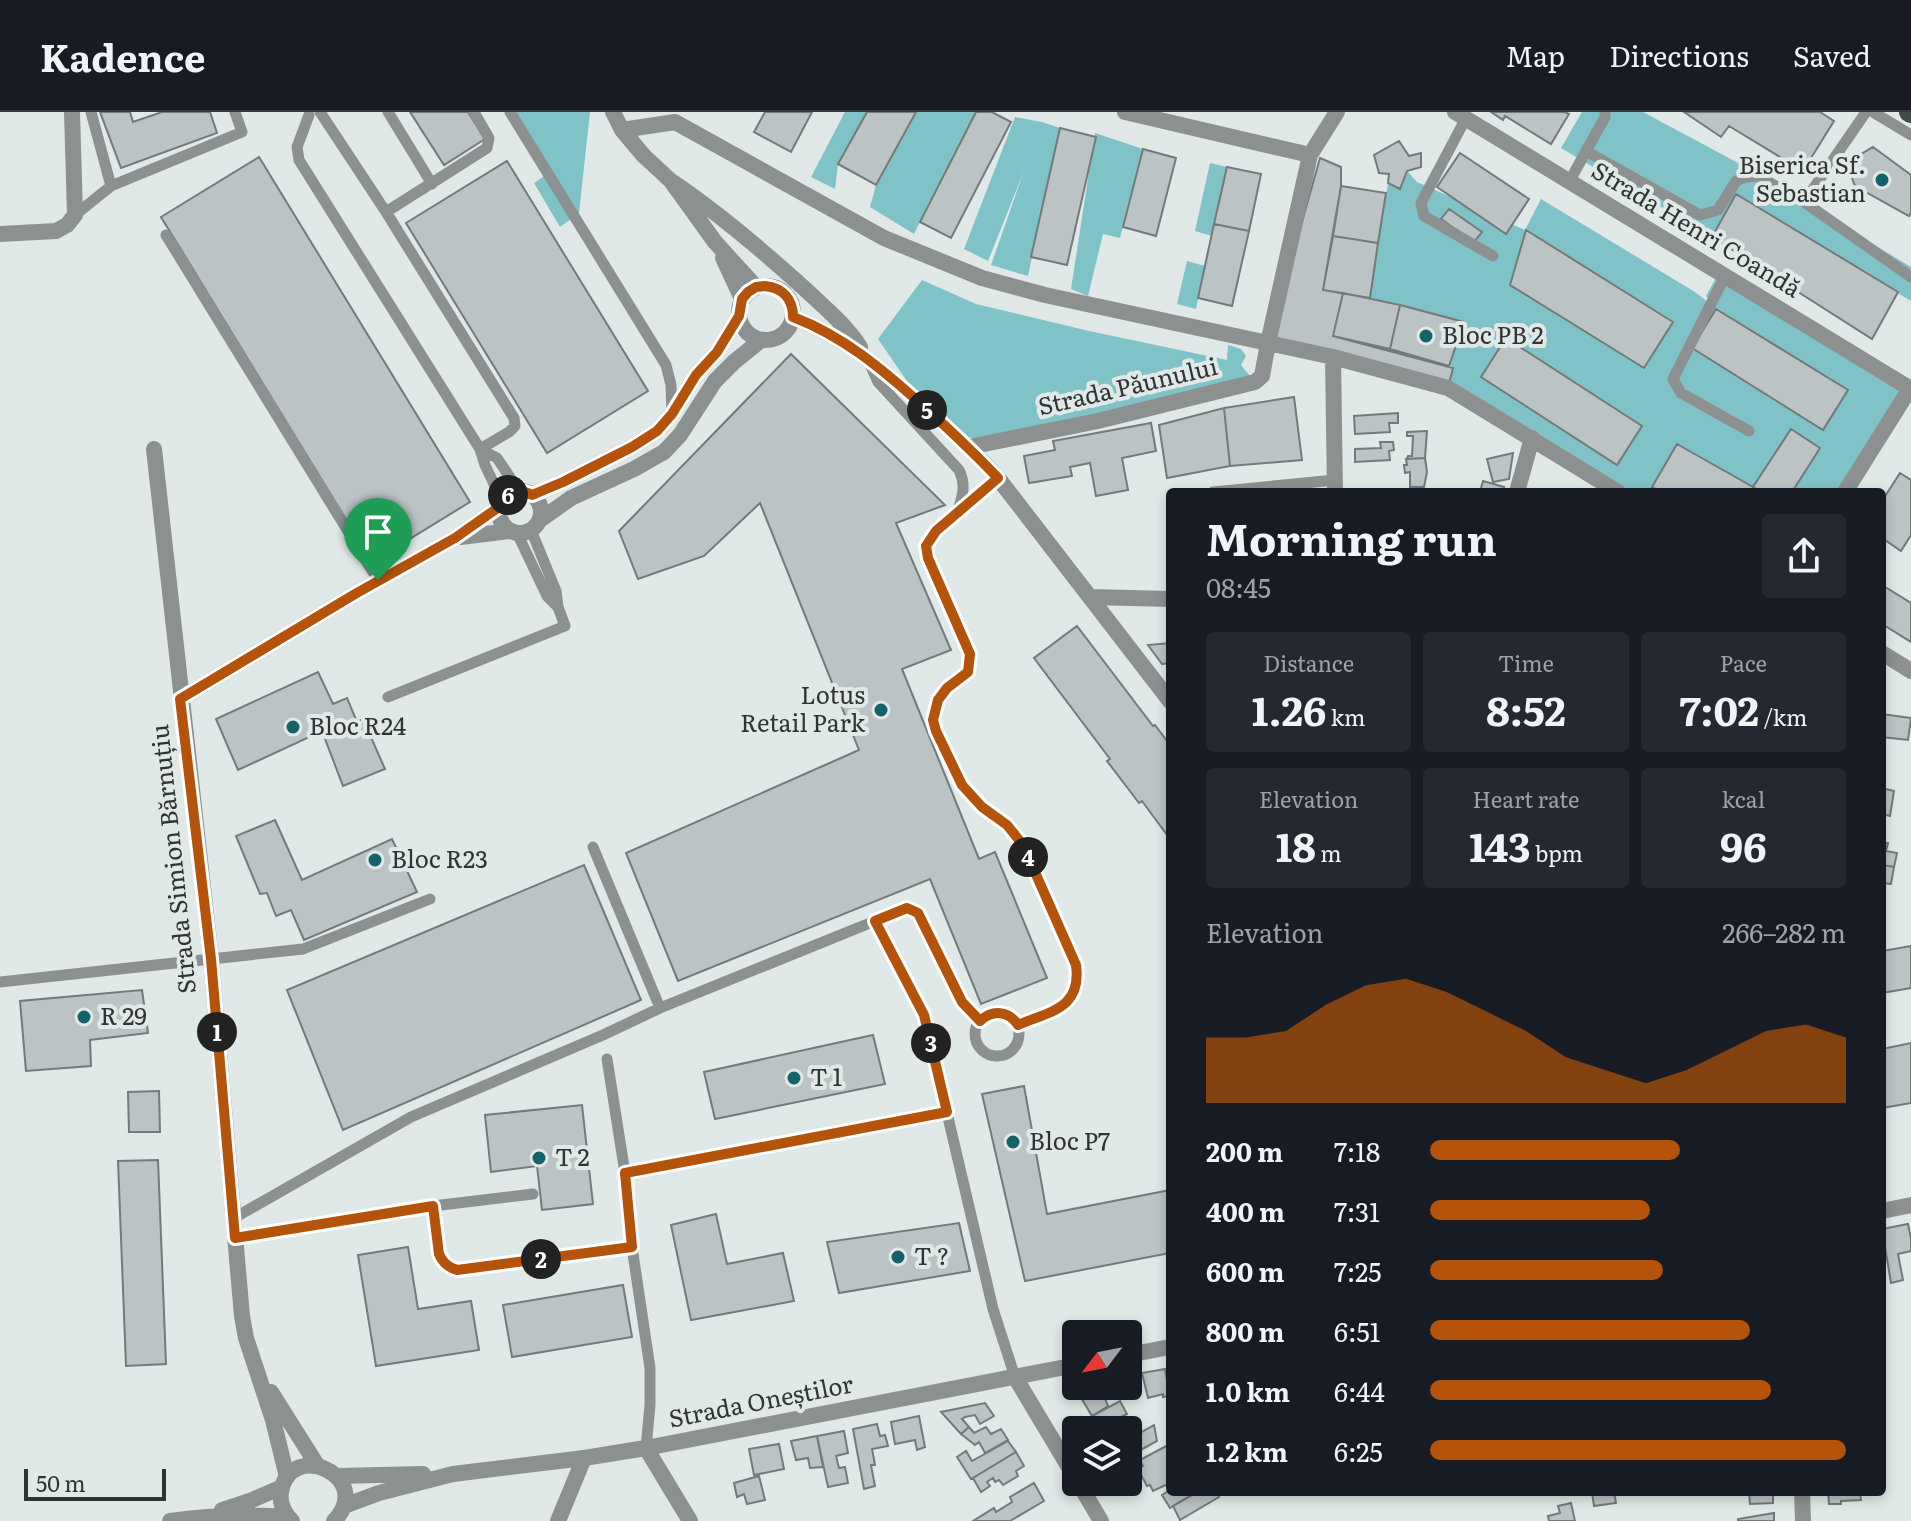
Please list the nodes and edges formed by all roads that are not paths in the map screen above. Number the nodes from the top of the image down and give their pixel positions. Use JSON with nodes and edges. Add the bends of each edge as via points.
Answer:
{"nodes":[{"id":1,"x":72,"y":112,"type":"edge"},
{"id":2,"x":91,"y":112,"type":"edge"},
{"id":3,"x":235,"y":112,"type":"edge"},
{"id":4,"x":388,"y":112,"type":"edge"},
{"id":5,"x":474,"y":112,"type":"edge"},
{"id":6,"x":510,"y":112,"type":"edge"},
{"id":7,"x":613,"y":112,"type":"edge"},
{"id":8,"x":1125,"y":112,"type":"edge"},
{"id":9,"x":1337,"y":112,"type":"edge"},
{"id":10,"x":1605,"y":112,"type":"edge"},
{"id":11,"x":1866,"y":112,"type":"edge"},
{"id":12,"x":1873,"y":112,"type":"edge"},
{"id":13,"x":313,"y":113,"type":"edge"},
{"id":14,"x":1460,"y":115,"type":"edge"},
{"id":15,"x":680,"y":117,"type":"edge"},
{"id":16,"x":622,"y":130,"type":"junction"},
{"id":17,"x":1911,"y":135,"type":"edge"},
{"id":18,"x":1586,"y":151,"type":"junction"},
{"id":19,"x":1310,"y":155,"type":"junction"},
{"id":20,"x":671,"y":181,"type":"junction"},
{"id":21,"x":1569,"y":182,"type":"junction"},
{"id":22,"x":432,"y":184,"type":"junction"},
{"id":23,"x":111,"y":186,"type":"junction"},
{"id":24,"x":1804,"y":202,"type":"junction"},
{"id":25,"x":386,"y":212,"type":"junction"},
{"id":26,"x":75,"y":215,"type":"junction"},
{"id":27,"x":0,"y":234,"type":"edge"},
{"id":28,"x":166,"y":235,"type":"dead end"},
{"id":29,"x":715,"y":242,"type":"junction"},
{"id":30,"x":1493,"y":256,"type":"dead end"},
{"id":31,"x":1725,"y":276,"type":"junction"},
{"id":32,"x":1911,"y":277,"type":"edge"},
{"id":33,"x":756,"y":287,"type":"junction"},
{"id":34,"x":740,"y":308,"type":"junction"},
{"id":35,"x":793,"y":317,"type":"junction"},
{"id":36,"x":785,"y":333,"type":"junction"},
{"id":37,"x":761,"y":340,"type":"junction"},
{"id":38,"x":1268,"y":343,"type":"junction"},
{"id":39,"x":1333,"y":357,"type":"junction"},
{"id":40,"x":868,"y":358,"type":"junction"},
{"id":41,"x":1911,"y":388,"type":"edge"},
{"id":42,"x":672,"y":414,"type":"junction"},
{"id":43,"x":1749,"y":431,"type":"dead end"},
{"id":44,"x":1532,"y":438,"type":"junction"},
{"id":45,"x":969,"y":447,"type":"junction"},
{"id":46,"x":154,"y":449,"type":"dead end"},
{"id":47,"x":480,"y":449,"type":"junction"},
{"id":48,"x":998,"y":478,"type":"junction"},
{"id":49,"x":1335,"y":486,"type":"edge"},
{"id":50,"x":1294,"y":488,"type":"edge"},
{"id":51,"x":1518,"y":488,"type":"edge"},
{"id":52,"x":1612,"y":488,"type":"edge"},
{"id":53,"x":1848,"y":488,"type":"edge"},
{"id":54,"x":526,"y":493,"type":"junction"},
{"id":55,"x":500,"y":504,"type":"junction"},
{"id":56,"x":957,"y":513,"type":"junction"},
{"id":57,"x":525,"y":529,"type":"junction"},
{"id":58,"x":455,"y":538,"type":"junction"},
{"id":59,"x":378,"y":580,"type":"junction"},
{"id":60,"x":1090,"y":597,"type":"junction"},
{"id":61,"x":1166,"y":599,"type":"edge"},
{"id":62,"x":1886,"y":655,"type":"edge"},
{"id":63,"x":1911,"y":671,"type":"edge"},
{"id":64,"x":1166,"y":696,"type":"edge"},
{"id":65,"x":388,"y":697,"type":"dead end"},
{"id":66,"x":180,"y":699,"type":"junction"},
{"id":67,"x":593,"y":847,"type":"dead end"},
{"id":68,"x":430,"y":899,"type":"dead end"},
{"id":69,"x":875,"y":921,"type":"junction"},
{"id":70,"x":211,"y":959,"type":"junction"},
{"id":71,"x":0,"y":982,"type":"edge"},
{"id":72,"x":660,"y":1008,"type":"junction"},
{"id":73,"x":980,"y":1021,"type":"junction"},
{"id":74,"x":1018,"y":1025,"type":"junction"},
{"id":75,"x":607,"y":1059,"type":"dead end"},
{"id":76,"x":947,"y":1112,"type":"junction"},
{"id":77,"x":625,"y":1173,"type":"junction"},
{"id":78,"x":533,"y":1194,"type":"dead end"},
{"id":79,"x":1911,"y":1205,"type":"edge"},
{"id":80,"x":433,"y":1206,"type":"junction"},
{"id":81,"x":1886,"y":1210,"type":"edge"},
{"id":82,"x":234,"y":1218,"type":"junction"},
{"id":83,"x":235,"y":1238,"type":"junction"},
{"id":84,"x":632,"y":1247,"type":"junction"},
{"id":85,"x":1166,"y":1348,"type":"edge"},
{"id":86,"x":1142,"y":1352,"type":"edge"},
{"id":87,"x":252,"y":1360,"type":"junction"},
{"id":88,"x":1062,"y":1368,"type":"edge"},
{"id":89,"x":1015,"y":1377,"type":"junction"},
{"id":90,"x":646,"y":1448,"type":"junction"},
{"id":91,"x":1062,"y":1455,"type":"edge"},
{"id":92,"x":584,"y":1458,"type":"junction"},
{"id":93,"x":317,"y":1465,"type":"junction"},
{"id":94,"x":453,"y":1474,"type":"junction"},
{"id":95,"x":336,"y":1476,"type":"junction"},
{"id":96,"x":285,"y":1482,"type":"junction"},
{"id":97,"x":1086,"y":1496,"type":"edge"},
{"id":98,"x":1802,"y":1496,"type":"edge"},
{"id":99,"x":206,"y":1515,"type":"junction"},
{"id":100,"x":339,"y":1516,"type":"edge"},
{"id":101,"x":289,"y":1519,"type":"edge"},
{"id":102,"x":170,"y":1521,"type":"edge"},
{"id":103,"x":558,"y":1521,"type":"edge"},
{"id":104,"x":690,"y":1521,"type":"edge"},
{"id":105,"x":1101,"y":1521,"type":"edge"},
{"id":106,"x":1803,"y":1521,"type":"edge"}],
"edges":[{"from":1,"to":26,"type":"street"},
{"from":2,"to":23,"type":"lane"},
{"from":3,"to":23,"type":"lane","via":[[242,132]]},
{"from":4,"to":22,"type":"lane"},
{"from":5,"to":22,"type":"lane","via":[[489,138],[487,148]]},
{"from":6,"to":42,"type":"lane","via":[[666,365]]},
{"from":7,"to":16,"type":"street"},
{"from":8,"to":19,"type":"street"},
{"from":9,"to":19,"type":"street"},
{"from":10,"to":18,"type":"lane"},
{"from":11,"to":24,"type":"lane"},
{"from":12,"to":17,"type":"lane"},
{"from":13,"to":25,"type":"lane"},
{"from":13,"to":47,"type":"lane","via":[[297,147],[299,160]]},
{"from":14,"to":21,"type":"street","name":"Strada Henri Coandă"},
{"from":14,"to":30,"type":"lane","via":[[1421,203],[1424,216]]},
{"from":15,"to":16,"type":"street"},
{"from":15,"to":38,"type":"street","via":[[884,238],[982,278]]},
{"from":16,"to":20,"type":"street"},
{"from":18,"to":21,"type":"lane"},
{"from":18,"to":24,"type":"lane","via":[[1700,215],[1718,210],[1736,181],[1746,177],[1758,176]]},
{"from":19,"to":38,"type":"street"},
{"from":20,"to":29,"type":"street"},
{"from":20,"to":40,"type":"street","via":[[769,257],[854,337]]},
{"from":21,"to":31,"type":"street","name":"Strada Henri Coandă"},
{"from":22,"to":25,"type":"lane"},
{"from":23,"to":26,"type":"lane"},
{"from":24,"to":32,"type":"lane"},
{"from":25,"to":47,"type":"lane","via":[[514,418],[509,432]]},
{"from":26,"to":27,"type":"street","via":[[56,231]]},
{"from":28,"to":59,"type":"lane"},
{"from":29,"to":33,"type":"street"},
{"from":29,"to":34,"type":"street"},
{"from":31,"to":41,"type":"street","name":"Strada Henri Coandă"},
{"from":31,"to":43,"type":"lane","via":[[1673,379],[1681,393]]},
{"from":33,"to":34,"type":"street"},
{"from":33,"to":35,"type":"street","via":[[783,291]]},
{"from":34,"to":37,"type":"street","via":[[746,332]]},
{"from":34,"to":42,"type":"street","via":[[717,352]]},
{"from":35,"to":36,"type":"street"},
{"from":35,"to":40,"type":"street"},
{"from":36,"to":37,"type":"street"},
{"from":36,"to":40,"type":"street","via":[[808,335]]},
{"from":37,"to":57,"type":"street","via":[[715,381],[664,452],[571,498]]},
{"from":38,"to":39,"type":"street"},
{"from":38,"to":45,"type":"street","name":"Strada Păunului","via":[[1262,376],[1255,382]]},
{"from":39,"to":44,"type":"street","via":[[1448,388]]},
{"from":39,"to":49,"type":"street"},
{"from":40,"to":45,"type":"street"},
{"from":40,"to":56,"type":"lane","via":[[878,382],[959,470],[964,490]]},
{"from":41,"to":53,"type":"street"},
{"from":42,"to":54,"type":"street","via":[[632,447],[563,482]]},
{"from":44,"to":51,"type":"street"},
{"from":44,"to":52,"type":"street"},
{"from":45,"to":48,"type":"street"},
{"from":46,"to":66,"type":"street","name":"Strada Simion Bărnuțiu"},
{"from":47,"to":54,"type":"lane","via":[[497,458]]},
{"from":47,"to":55,"type":"lane"},
{"from":48,"to":56,"type":"lane"},
{"from":48,"to":60,"type":"street"},
{"from":49,"to":50,"type":"lane"},
{"from":54,"to":55,"type":"street","via":[[506,495]]},
{"from":54,"to":57,"type":"street","via":[[540,506]]},
{"from":55,"to":57,"type":"street","via":[[501,521]]},
{"from":55,"to":58,"type":"street"},
{"from":56,"to":74,"type":"lane","via":[[926,546],[970,664],[938,700],[933,720],[962,785],[1023,845],[1078,977],[1069,1001]]},
{"from":57,"to":58,"type":"street"},
{"from":57,"to":65,"type":"lane","via":[[547,596],[565,626]]},
{"from":58,"to":59,"type":"street"},
{"from":59,"to":66,"type":"street"},
{"from":60,"to":61,"type":"street"},
{"from":60,"to":64,"type":"street"},
{"from":62,"to":63,"type":"street"},
{"from":66,"to":70,"type":"street","name":"Strada Simion Bărnuțiu"},
{"from":67,"to":72,"type":"lane"},
{"from":68,"to":70,"type":"lane","via":[[303,949]]},
{"from":69,"to":72,"type":"lane"},
{"from":69,"to":73,"type":"lane","via":[[907,908],[918,913],[962,1002]]},
{"from":69,"to":76,"type":"lane","via":[[924,1015]]},
{"from":70,"to":71,"type":"lane"},
{"from":70,"to":82,"type":"street","name":"Strada Simion Bărnuțiu"},
{"from":72,"to":82,"type":"lane","via":[[411,1117]]},
{"from":73,"to":74,"type":"lane","via":[[1001,1013]]},
{"from":73,"to":74,"type":"lane","via":[[977,1042],[993,1056],[1007,1055],[1017,1045]]},
{"from":75,"to":77,"type":"lane"},
{"from":76,"to":77,"type":"lane"},
{"from":76,"to":89,"type":"lane","via":[[993,1309]]},
{"from":77,"to":84,"type":"lane"},
{"from":78,"to":80,"type":"lane"},
{"from":79,"to":81,"type":"street"},
{"from":80,"to":83,"type":"lane"},
{"from":80,"to":84,"type":"lane","via":[[439,1254],[457,1270]]},
{"from":82,"to":83,"type":"street","name":"Strada Simion Bărnuțiu"},
{"from":83,"to":87,"type":"street","name":"Strada Simion Bărnuțiu"},
{"from":84,"to":90,"type":"lane","via":[[650,1368]]},
{"from":85,"to":86,"type":"street"},
{"from":87,"to":93,"type":"street","name":"Strada Simion Bărnuțiu"},
{"from":87,"to":96,"type":"street","name":"Strada Simion Bărnuțiu","via":[[273,1420]]},
{"from":88,"to":89,"type":"street","name":"Strada Oneștilor"},
{"from":89,"to":90,"type":"street","name":"Strada Oneștilor"},
{"from":89,"to":91,"type":"street"},
{"from":90,"to":92,"type":"street","name":"Strada Oneștilor"},
{"from":90,"to":104,"type":"street"},
{"from":92,"to":94,"type":"street","name":"Strada Oneștilor"},
{"from":92,"to":103,"type":"street"},
{"from":93,"to":95,"type":"street"},
{"from":93,"to":96,"type":"street","via":[[296,1470]]},
{"from":94,"to":95,"type":"street","name":"Strada Oneștilor"},
{"from":94,"to":100,"type":"street","name":"Strada Oneștilor","via":[[379,1493]]},
{"from":95,"to":100,"type":"street","via":[[345,1495]]},
{"from":96,"to":99,"type":"street"},
{"from":96,"to":101,"type":"street","name":"Strada Simion Bărnuțiu","via":[[281,1503]]},
{"from":97,"to":105,"type":"street"},
{"from":98,"to":106,"type":"street"},
{"from":99,"to":101,"type":"street"},
{"from":99,"to":102,"type":"street"}]}
